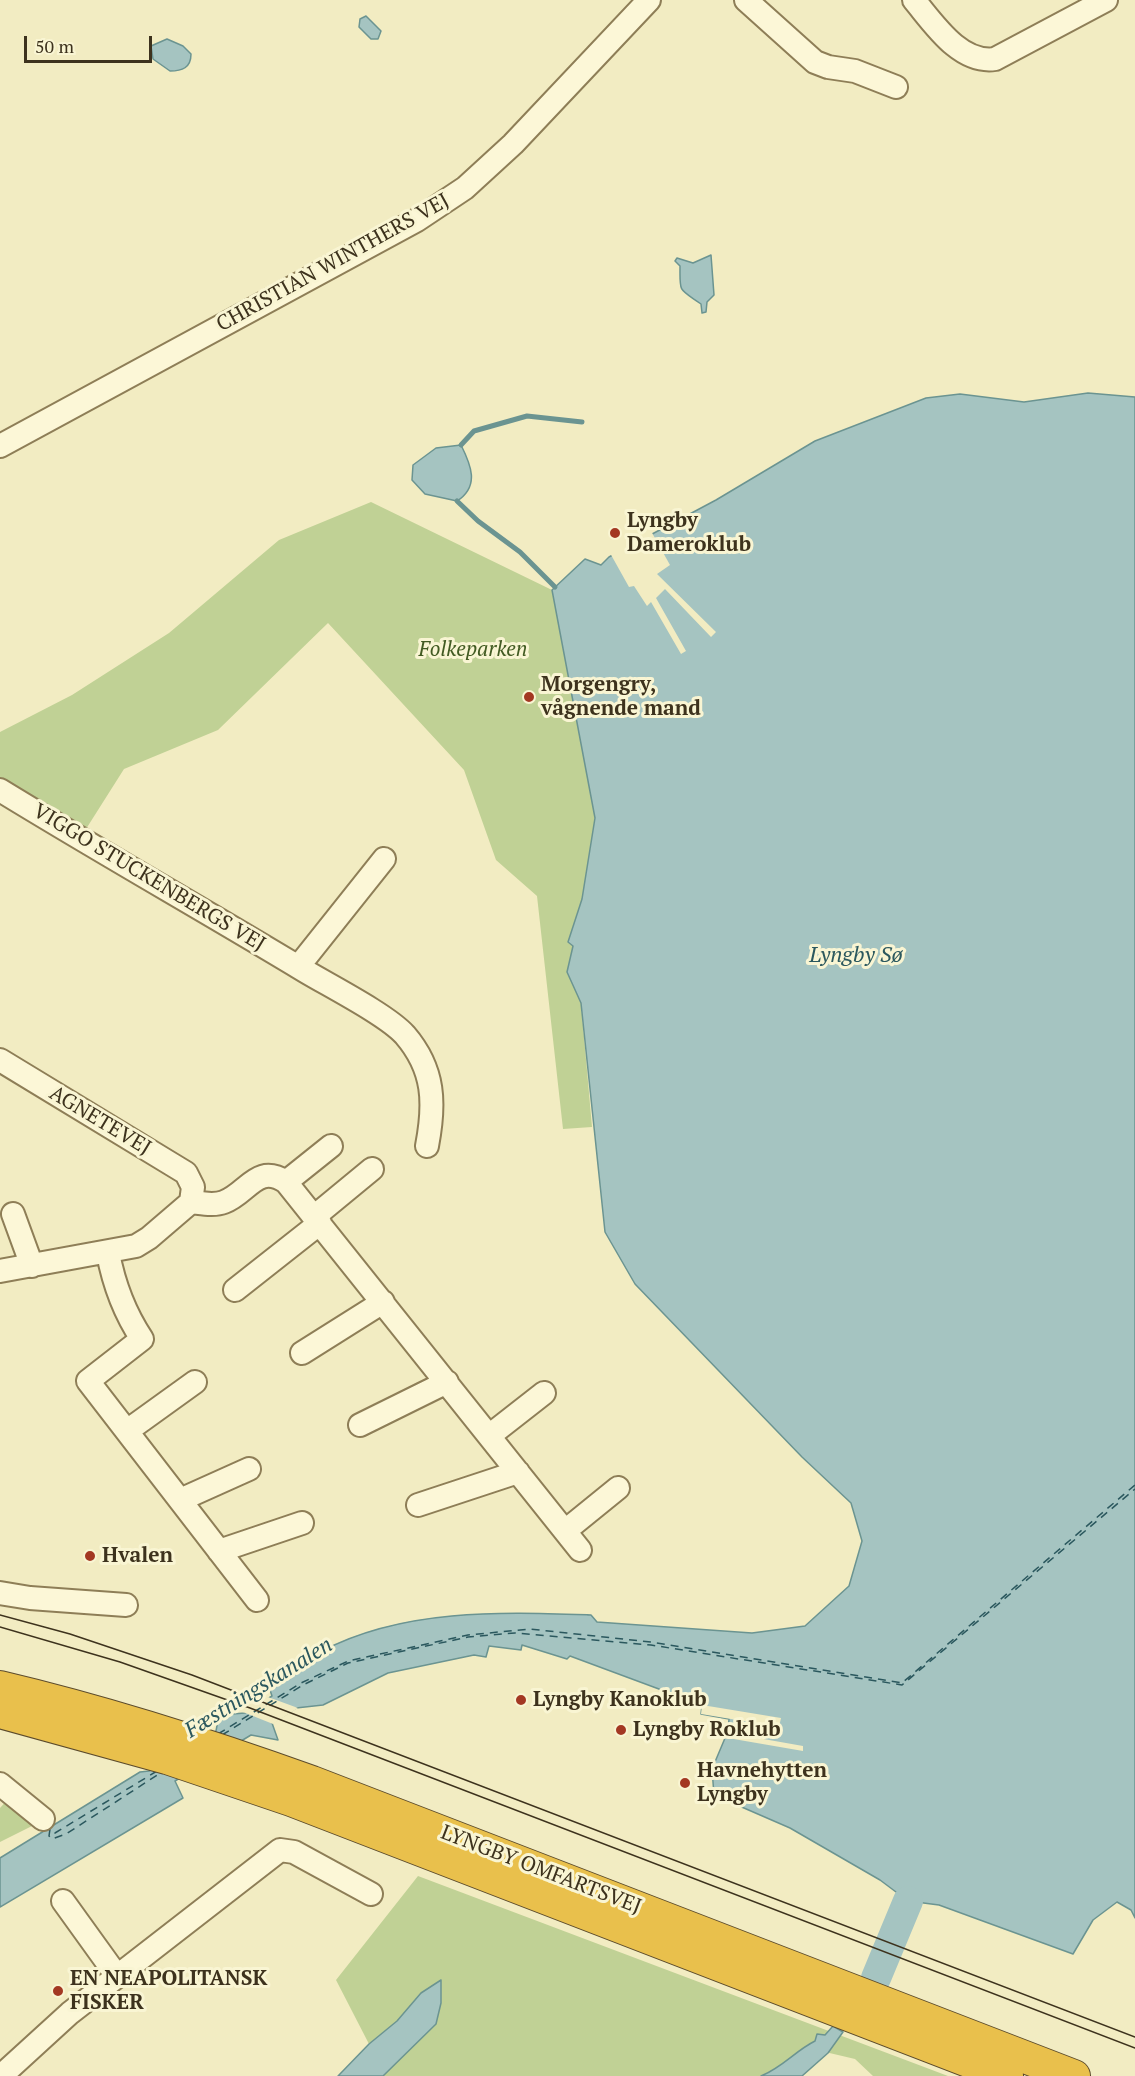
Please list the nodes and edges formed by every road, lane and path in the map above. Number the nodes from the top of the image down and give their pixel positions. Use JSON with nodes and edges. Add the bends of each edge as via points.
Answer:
{"nodes":[{"id":1,"x":649,"y":0,"type":"edge"},
{"id":2,"x":746,"y":0,"type":"edge"},
{"id":3,"x":914,"y":0,"type":"edge"},
{"id":4,"x":1106,"y":0,"type":"edge"},
{"id":5,"x":896,"y":87,"type":"dead end"},
{"id":6,"x":0,"y":446,"type":"edge"},
{"id":7,"x":0,"y":790,"type":"edge"},
{"id":8,"x":384,"y":859,"type":"dead end"},
{"id":9,"x":298,"y":967,"type":"junction"},
{"id":10,"x":0,"y":1060,"type":"edge"},
{"id":11,"x":331,"y":1146,"type":"dead end"},
{"id":12,"x":427,"y":1146,"type":"dead end"},
{"id":13,"x":372,"y":1169,"type":"dead end"},
{"id":14,"x":286,"y":1182,"type":"junction"},
{"id":15,"x":192,"y":1195,"type":"junction"},
{"id":16,"x":12,"y":1214,"type":"dead end"},
{"id":17,"x":318,"y":1219,"type":"junction"},
{"id":18,"x":108,"y":1253,"type":"junction"},
{"id":19,"x":32,"y":1266,"type":"junction"},
{"id":20,"x":0,"y":1271,"type":"edge"},
{"id":21,"x":235,"y":1290,"type":"dead end"},
{"id":22,"x":383,"y":1302,"type":"junction"},
{"id":23,"x":302,"y":1353,"type":"dead end"},
{"id":24,"x":195,"y":1382,"type":"dead end"},
{"id":25,"x":447,"y":1382,"type":"junction"},
{"id":26,"x":544,"y":1393,"type":"dead end"},
{"id":27,"x":360,"y":1425,"type":"dead end"},
{"id":28,"x":127,"y":1431,"type":"junction"},
{"id":29,"x":489,"y":1436,"type":"junction"},
{"id":30,"x":249,"y":1468,"type":"dead end"},
{"id":31,"x":518,"y":1472,"type":"junction"},
{"id":32,"x":618,"y":1488,"type":"dead end"},
{"id":33,"x":180,"y":1500,"type":"junction"},
{"id":34,"x":418,"y":1505,"type":"dead end"},
{"id":35,"x":302,"y":1523,"type":"dead end"},
{"id":36,"x":565,"y":1531,"type":"junction"},
{"id":37,"x":580,"y":1550,"type":"dead end"},
{"id":38,"x":219,"y":1551,"type":"junction"},
{"id":39,"x":0,"y":1593,"type":"edge"},
{"id":40,"x":257,"y":1600,"type":"dead end"},
{"id":41,"x":126,"y":1605,"type":"dead end"},
{"id":42,"x":0,"y":1687,"type":"edge"},
{"id":43,"x":0,"y":1712,"type":"edge"},
{"id":44,"x":198,"y":1755,"type":"junction"},
{"id":45,"x":0,"y":1784,"type":"edge"},
{"id":46,"x":43,"y":1820,"type":"dead end"},
{"id":47,"x":371,"y":1894,"type":"dead end"},
{"id":48,"x":63,"y":1901,"type":"dead end"},
{"id":49,"x":117,"y":1976,"type":"junction"},
{"id":50,"x":1,"y":2076,"type":"edge"},
{"id":51,"x":1007,"y":2076,"type":"edge"},
{"id":52,"x":1074,"y":2076,"type":"edge"}],
"edges":[{"from":1,"to":6,"type":"street","name":"CHRISTIAN WINTHERS VEJ","via":[[513,144],[465,188],[417,220]]},
{"from":2,"to":5,"type":"street","via":[[821,65],[855,71]]},
{"from":3,"to":4,"type":"street","via":[[963,52],[984,61],[995,59]]},
{"from":7,"to":9,"type":"street","name":"VIGGO STUCKENBERGS VEJ"},
{"from":8,"to":9,"type":"street"},
{"from":9,"to":12,"type":"street","name":"VIGGO STUCKENBERGS VEJ","via":[[404,1034],[430,1083],[434,1112]]},
{"from":10,"to":15,"type":"street","name":"AGNETEVEJ","via":[[186,1173]]},
{"from":11,"to":14,"type":"street"},
{"from":13,"to":17,"type":"street"},
{"from":14,"to":15,"type":"street","via":[[261,1176],[224,1202],[213,1204]]},
{"from":14,"to":17,"type":"street"},
{"from":15,"to":18,"type":"street","via":[[149,1238],[136,1246]]},
{"from":16,"to":19,"type":"street"},
{"from":17,"to":21,"type":"street"},
{"from":17,"to":22,"type":"street"},
{"from":18,"to":19,"type":"street"},
{"from":18,"to":28,"type":"street","via":[[114,1284],[142,1339],[88,1382]]},
{"from":19,"to":20,"type":"street"},
{"from":22,"to":23,"type":"street"},
{"from":22,"to":25,"type":"street"},
{"from":24,"to":28,"type":"street"},
{"from":25,"to":27,"type":"street"},
{"from":25,"to":29,"type":"street"},
{"from":26,"to":29,"type":"street"},
{"from":28,"to":33,"type":"street"},
{"from":29,"to":31,"type":"street"},
{"from":30,"to":33,"type":"street"},
{"from":31,"to":34,"type":"street"},
{"from":31,"to":36,"type":"street"},
{"from":32,"to":36,"type":"street"},
{"from":33,"to":38,"type":"street"},
{"from":35,"to":38,"type":"street"},
{"from":36,"to":37,"type":"street"},
{"from":38,"to":40,"type":"street"},
{"from":39,"to":41,"type":"street"},
{"from":42,"to":44,"type":"highway","name":"LYNGBY OMFARTSVEJ","via":[[64,1702]]},
{"from":43,"to":44,"type":"highway","name":"LYNGBY OMFARTSVEJ","via":[[167,1758]]},
{"from":44,"to":51,"type":"highway","name":"LYNGBY OMFARTSVEJ","via":[[372,1830]]},
{"from":44,"to":52,"type":"highway","name":"LYNGBY OMFARTSVEJ","via":[[227,1751]]},
{"from":45,"to":46,"type":"street"},
{"from":47,"to":49,"type":"street","via":[[294,1852],[280,1850]]},
{"from":48,"to":49,"type":"street"},
{"from":49,"to":50,"type":"street"}]}
